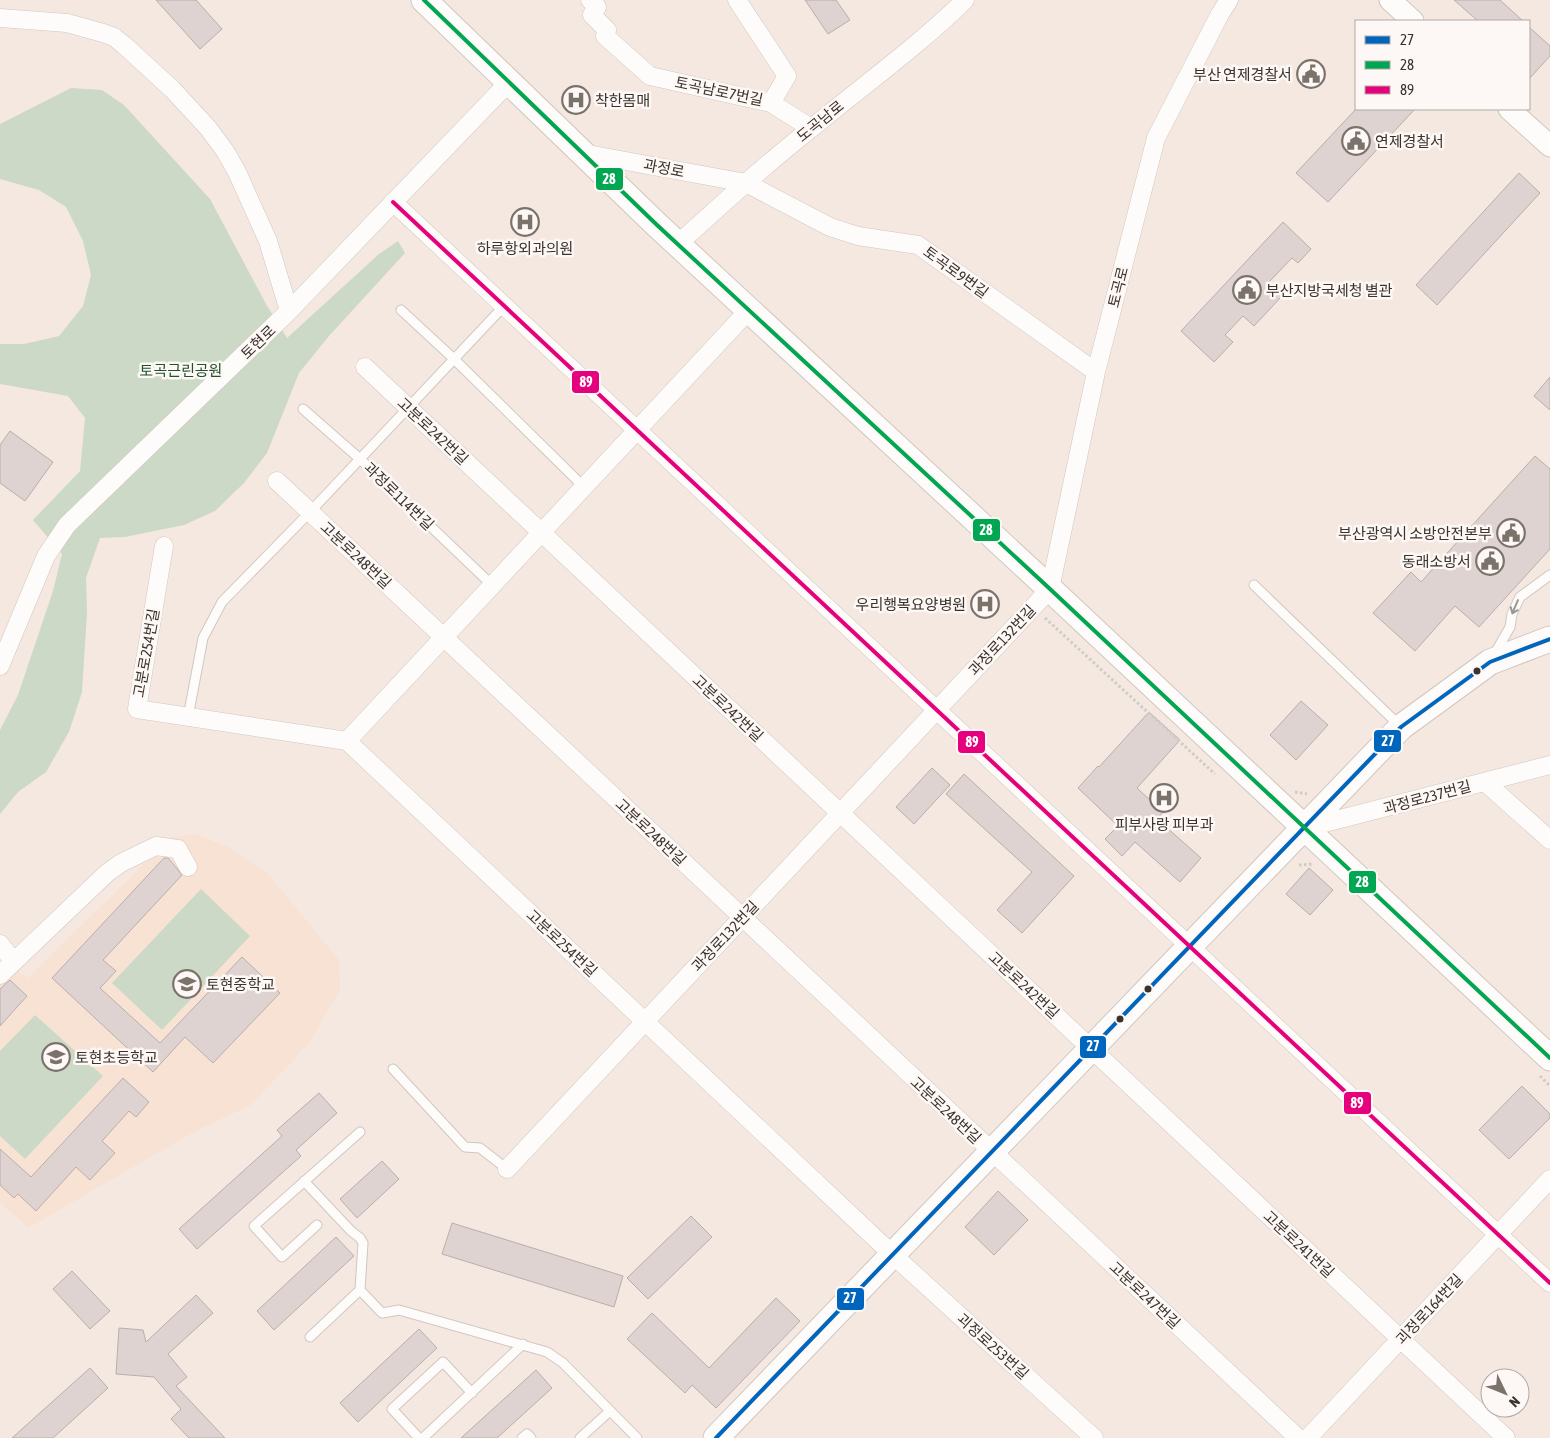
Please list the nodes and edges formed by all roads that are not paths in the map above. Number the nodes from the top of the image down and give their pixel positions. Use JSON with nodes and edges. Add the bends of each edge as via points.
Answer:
{"nodes":[{"id":1,"x":424,"y":0,"type":"edge"},
{"id":2,"x":590,"y":0,"type":"edge"},
{"id":3,"x":737,"y":0,"type":"edge"},
{"id":4,"x":965,"y":0,"type":"edge"},
{"id":5,"x":1229,"y":0,"type":"edge"},
{"id":6,"x":1390,"y":0,"type":"edge"},
{"id":7,"x":0,"y":18,"type":"edge"},
{"id":8,"x":1412,"y":20,"type":"edge"},
{"id":9,"x":509,"y":82,"type":"junction"},
{"id":10,"x":771,"y":103,"type":"junction"},
{"id":11,"x":1510,"y":110,"type":"edge"},
{"id":12,"x":811,"y":128,"type":"junction"},
{"id":13,"x":1550,"y":146,"type":"edge"},
{"id":14,"x":582,"y":153,"type":"junction"},
{"id":15,"x":746,"y":183,"type":"junction"},
{"id":16,"x":393,"y":202,"type":"junction"},
{"id":17,"x":678,"y":244,"type":"junction"},
{"id":18,"x":504,"y":306,"type":"junction"},
{"id":19,"x":401,"y":310,"type":"dead end"},
{"id":20,"x":749,"y":310,"type":"junction"},
{"id":21,"x":289,"y":311,"type":"junction"},
{"id":22,"x":454,"y":358,"type":"junction"},
{"id":23,"x":365,"y":367,"type":"dead end"},
{"id":24,"x":1096,"y":372,"type":"junction"},
{"id":25,"x":408,"y":407,"type":"junction"},
{"id":26,"x":303,"y":409,"type":"dead end"},
{"id":27,"x":637,"y":430,"type":"junction"},
{"id":28,"x":360,"y":459,"type":"junction"},
{"id":29,"x":277,"y":481,"type":"dead end"},
{"id":30,"x":584,"y":487,"type":"junction"},
{"id":31,"x":310,"y":512,"type":"junction"},
{"id":32,"x":541,"y":533,"type":"junction"},
{"id":33,"x":164,"y":546,"type":"dead end"},
{"id":34,"x":1550,"y":574,"type":"edge"},
{"id":35,"x":492,"y":585,"type":"junction"},
{"id":36,"x":1254,"y":585,"type":"dead end"},
{"id":37,"x":1050,"y":589,"type":"junction"},
{"id":38,"x":444,"y":637,"type":"junction"},
{"id":39,"x":1550,"y":639,"type":"edge"},
{"id":40,"x":1490,"y":662,"type":"junction"},
{"id":41,"x":0,"y":666,"type":"edge"},
{"id":42,"x":936,"y":710,"type":"junction"},
{"id":43,"x":188,"y":717,"type":"junction"},
{"id":44,"x":1401,"y":727,"type":"junction"},
{"id":45,"x":346,"y":741,"type":"junction"},
{"id":46,"x":1550,"y":765,"type":"edge"},
{"id":47,"x":1485,"y":782,"type":"junction"},
{"id":48,"x":840,"y":813,"type":"junction"},
{"id":49,"x":1305,"y":828,"type":"junction"},
{"id":50,"x":1550,"y":840,"type":"edge"},
{"id":51,"x":188,"y":867,"type":"dead end"},
{"id":52,"x":742,"y":918,"type":"junction"},
{"id":53,"x":0,"y":944,"type":"edge"},
{"id":54,"x":1190,"y":947,"type":"junction"},
{"id":55,"x":14,"y":962,"type":"junction"},
{"id":56,"x":0,"y":975,"type":"edge"},
{"id":57,"x":645,"y":1022,"type":"junction"},
{"id":58,"x":1092,"y":1049,"type":"junction"},
{"id":59,"x":1550,"y":1058,"type":"edge"},
{"id":60,"x":394,"y":1069,"type":"dead end"},
{"id":61,"x":360,"y":1132,"type":"dead end"},
{"id":62,"x":992,"y":1152,"type":"junction"},
{"id":63,"x":507,"y":1170,"type":"joint"},
{"id":64,"x":1550,"y":1180,"type":"edge"},
{"id":65,"x":304,"y":1182,"type":"junction"},
{"id":66,"x":317,"y":1225,"type":"dead end"},
{"id":67,"x":1498,"y":1235,"type":"junction"},
{"id":68,"x":893,"y":1254,"type":"junction"},
{"id":69,"x":1550,"y":1284,"type":"edge"},
{"id":70,"x":360,"y":1290,"type":"junction"},
{"id":71,"x":310,"y":1337,"type":"dead end"},
{"id":72,"x":1401,"y":1339,"type":"junction"},
{"id":73,"x":523,"y":1344,"type":"junction"},
{"id":74,"x":472,"y":1393,"type":"junction"},
{"id":75,"x":610,"y":1410,"type":"junction"},
{"id":76,"x":421,"y":1438,"type":"edge"},
{"id":77,"x":522,"y":1438,"type":"edge"},
{"id":78,"x":531,"y":1438,"type":"edge"},
{"id":79,"x":580,"y":1438,"type":"edge"},
{"id":80,"x":637,"y":1438,"type":"edge"},
{"id":81,"x":716,"y":1438,"type":"edge"},
{"id":82,"x":1094,"y":1438,"type":"edge"},
{"id":83,"x":1298,"y":1438,"type":"edge"},
{"id":84,"x":1308,"y":1438,"type":"edge"},
{"id":85,"x":1506,"y":1438,"type":"edge"}],
"edges":[{"from":1,"to":9,"type":"main road"},
{"from":2,"to":10,"type":"street","name":"토곡남로7번길","via":[[598,7],[592,15],[607,30],[605,36],[650,76]]},
{"from":3,"to":10,"type":"street","via":[[787,76]]},
{"from":4,"to":12,"type":"street","name":"도곡남로","via":[[934,30]]},
{"from":5,"to":24,"type":"street","name":"토곡로","via":[[1156,138]]},
{"from":6,"to":8,"type":"street"},
{"from":7,"to":21,"type":"street","via":[[66,23],[114,37],[172,89],[208,128],[237,172],[268,241]]},
{"from":9,"to":14,"type":"main road"},
{"from":9,"to":16,"type":"street","name":"토현로"},
{"from":10,"to":12,"type":"street","name":"토곡남로7번길"},
{"from":11,"to":13,"type":"street"},
{"from":12,"to":15,"type":"street","name":"도곡남로"},
{"from":14,"to":15,"type":"street","name":"과정로"},
{"from":14,"to":17,"type":"main road"},
{"from":15,"to":17,"type":"street","name":"도곡남로"},
{"from":15,"to":24,"type":"street","name":"토곡로9번길","via":[[830,228],[858,236],[918,245]]},
{"from":16,"to":18,"type":"street"},
{"from":16,"to":21,"type":"street","name":"토현로"},
{"from":17,"to":20,"type":"main road"},
{"from":18,"to":22,"type":"lane"},
{"from":18,"to":27,"type":"street"},
{"from":19,"to":22,"type":"lane"},
{"from":20,"to":27,"type":"street"},
{"from":20,"to":37,"type":"main road"},
{"from":21,"to":41,"type":"street","name":"토현로","via":[[67,525],[46,556]]},
{"from":22,"to":25,"type":"lane"},
{"from":22,"to":30,"type":"lane"},
{"from":23,"to":25,"type":"street","name":"고분로242번길"},
{"from":24,"to":37,"type":"street","name":"토곡로"},
{"from":25,"to":28,"type":"lane"},
{"from":25,"to":32,"type":"street","name":"고분로242번길"},
{"from":26,"to":28,"type":"lane","name":"과정로114번길"},
{"from":27,"to":30,"type":"street"},
{"from":27,"to":42,"type":"street"},
{"from":28,"to":31,"type":"lane"},
{"from":28,"to":35,"type":"lane","name":"과정로114번길"},
{"from":29,"to":31,"type":"street","name":"고분로248번길"},
{"from":30,"to":32,"type":"street"},
{"from":31,"to":38,"type":"street","name":"고분로248번길"},
{"from":31,"to":43,"type":"lane","name":"고분로248번길","via":[[222,602],[203,638]]},
{"from":32,"to":35,"type":"street"},
{"from":32,"to":48,"type":"street","name":"고분로242번길"},
{"from":33,"to":43,"type":"street","name":"고분로254번길","via":[[137,709]]},
{"from":34,"to":40,"type":"lane","one_way":true,"via":[[1520,597],[1510,627]]},
{"from":35,"to":38,"type":"street"},
{"from":36,"to":44,"type":"lane"},
{"from":37,"to":42,"type":"street","name":"과정로132번길"},
{"from":37,"to":49,"type":"main road"},
{"from":38,"to":45,"type":"street"},
{"from":38,"to":52,"type":"street","name":"고분로248번길"},
{"from":39,"to":40,"type":"main road"},
{"from":40,"to":44,"type":"main road"},
{"from":42,"to":48,"type":"street","name":"과정로132번길"},
{"from":42,"to":54,"type":"street"},
{"from":43,"to":45,"type":"street","name":"고분로254번길"},
{"from":44,"to":49,"type":"main road"},
{"from":45,"to":57,"type":"street","name":"고분로254번길"},
{"from":46,"to":47,"type":"street","name":"과정로237번길"},
{"from":47,"to":49,"type":"street","name":"과정로237번길"},
{"from":47,"to":50,"type":"street"},
{"from":48,"to":52,"type":"street","name":"과정로132번길"},
{"from":48,"to":58,"type":"street","name":"고분로242번길"},
{"from":49,"to":54,"type":"main road"},
{"from":49,"to":59,"type":"main road"},
{"from":51,"to":55,"type":"street","via":[[178,849],[156,846],[133,856],[108,873]]},
{"from":52,"to":57,"type":"street","name":"과정로132번길"},
{"from":52,"to":62,"type":"street","name":"고분로248번길"},
{"from":53,"to":55,"type":"street"},
{"from":54,"to":58,"type":"main road"},
{"from":54,"to":67,"type":"street"},
{"from":55,"to":56,"type":"street"},
{"from":57,"to":63,"type":"street","name":"과정로132번길"},
{"from":57,"to":68,"type":"street","name":"고분로254번길"},
{"from":58,"to":62,"type":"main road"},
{"from":58,"to":72,"type":"street","name":"고분로241번길"},
{"from":60,"to":63,"type":"lane","name":"과정로132번길","via":[[465,1147],[480,1148]]},
{"from":61,"to":65,"type":"lane"},
{"from":62,"to":68,"type":"main road"},
{"from":62,"to":83,"type":"street","name":"고분로247번길"},
{"from":64,"to":67,"type":"street","name":"괴정로164번길"},
{"from":65,"to":66,"type":"lane","via":[[254,1226],[282,1257]]},
{"from":65,"to":70,"type":"lane","via":[[360,1238],[363,1244]]},
{"from":67,"to":69,"type":"street"},
{"from":67,"to":72,"type":"street","name":"괴정로164번길"},
{"from":68,"to":81,"type":"main road"},
{"from":68,"to":82,"type":"street","name":"괴정로253번길"},
{"from":70,"to":71,"type":"lane"},
{"from":70,"to":73,"type":"lane","via":[[382,1313],[399,1310]]},
{"from":72,"to":84,"type":"street","name":"괴정로164번길"},
{"from":72,"to":85,"type":"street","name":"고분로241번길"},
{"from":73,"to":74,"type":"lane"},
{"from":73,"to":75,"type":"lane","via":[[555,1356]]},
{"from":74,"to":76,"type":"lane"},
{"from":74,"to":76,"type":"lane","via":[[443,1362],[392,1409]]},
{"from":75,"to":79,"type":"lane"},
{"from":75,"to":80,"type":"lane"},
{"from":77,"to":78,"type":"lane","via":[[527,1434]]}]}
